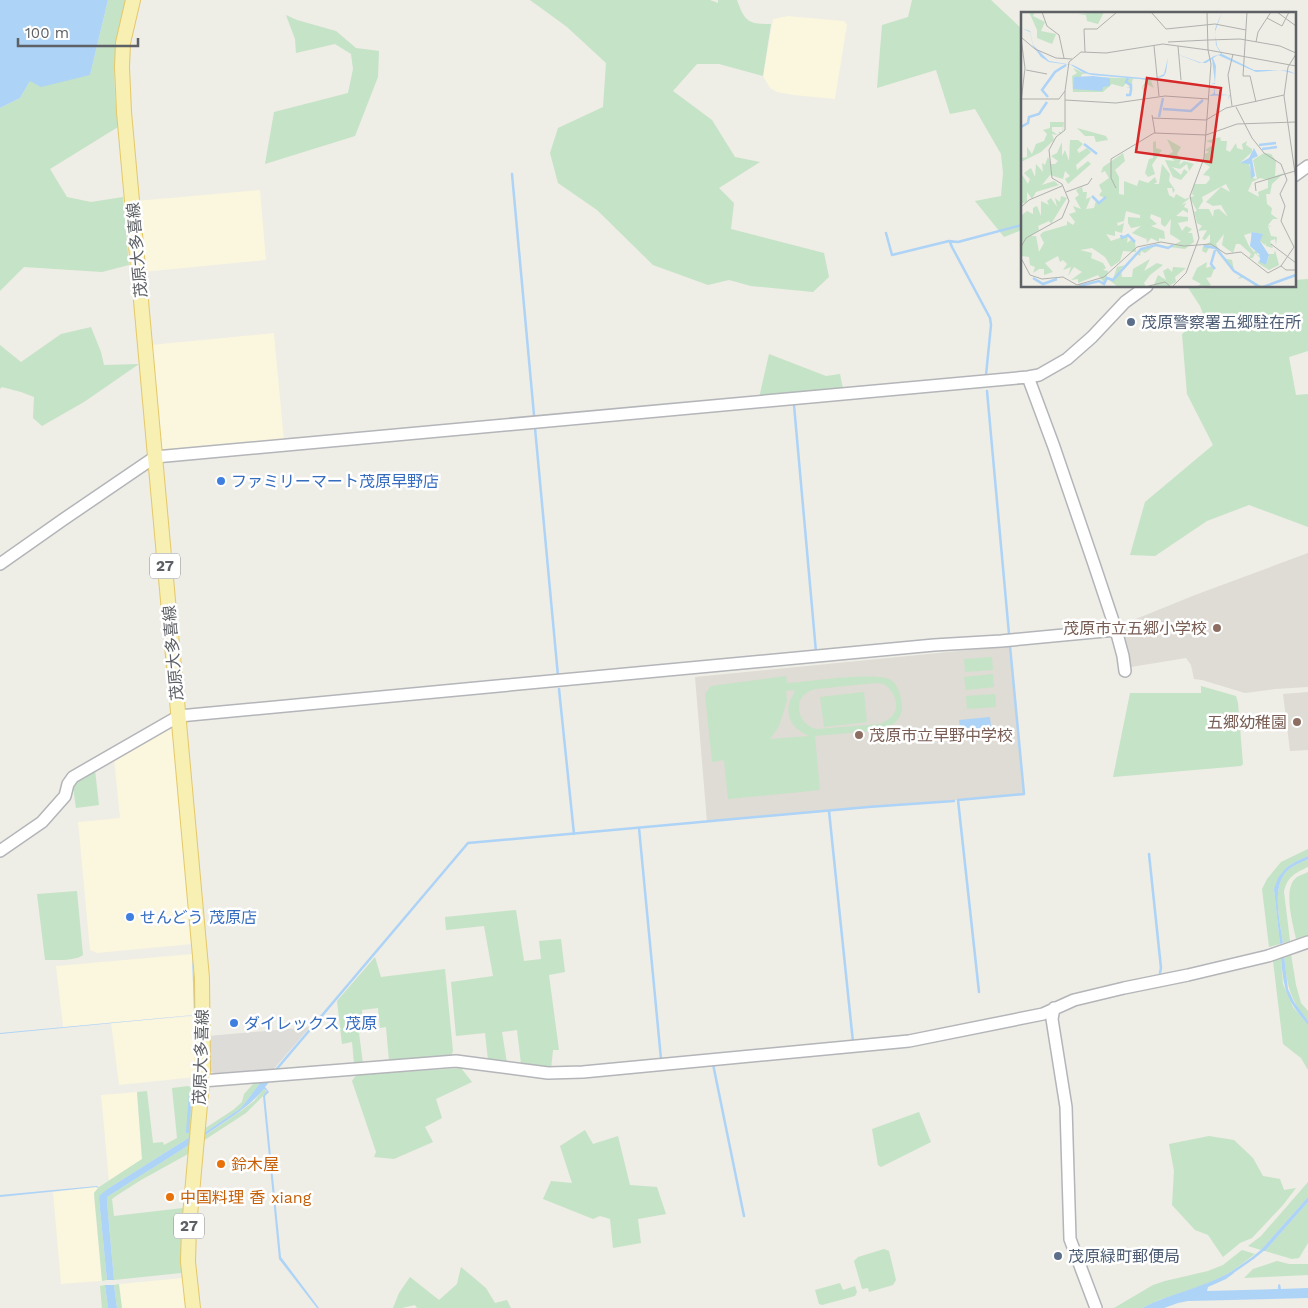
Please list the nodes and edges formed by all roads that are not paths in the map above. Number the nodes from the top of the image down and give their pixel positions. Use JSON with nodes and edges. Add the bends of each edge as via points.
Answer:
{"nodes":[{"id":1,"x":134,"y":0,"type":"edge"},
{"id":2,"x":1308,"y":166,"type":"edge"},
{"id":3,"x":1296,"y":175,"type":"edge"},
{"id":4,"x":1143,"y":288,"type":"edge"},
{"id":5,"x":1028,"y":377,"type":"junction"},
{"id":6,"x":155,"y":457,"type":"junction"},
{"id":7,"x":0,"y":564,"type":"edge"},
{"id":8,"x":1116,"y":630,"type":"junction"},
{"id":9,"x":1125,"y":671,"type":"dead end"},
{"id":10,"x":179,"y":716,"type":"junction"},
{"id":11,"x":0,"y":851,"type":"edge"},
{"id":12,"x":1308,"y":942,"type":"edge"},
{"id":13,"x":1054,"y":1008,"type":"junction"},
{"id":14,"x":202,"y":1081,"type":"junction"},
{"id":15,"x":193,"y":1308,"type":"edge"},
{"id":16,"x":1096,"y":1308,"type":"edge"}],
"edges":[{"from":1,"to":6,"type":"main road","name":"茂原大多喜線","number":"27","via":[[124,43],[124,112]]},
{"from":2,"to":3,"type":"street"},
{"from":4,"to":5,"type":"street","via":[[1067,360],[1039,375]]},
{"from":5,"to":6,"type":"street"},
{"from":5,"to":8,"type":"street"},
{"from":6,"to":7,"type":"street"},
{"from":6,"to":10,"type":"main road","name":"茂原大多喜線","number":"27"},
{"from":8,"to":9,"type":"street"},
{"from":8,"to":10,"type":"street"},
{"from":10,"to":11,"type":"street","via":[[73,777],[65,796],[54,810]]},
{"from":10,"to":14,"type":"main road","name":"茂原大多喜線","number":"27","via":[[202,978]]},
{"from":12,"to":13,"type":"street","via":[[1268,956],[1096,994]]},
{"from":13,"to":14,"type":"street","via":[[1043,1014],[909,1041],[583,1072],[548,1073],[456,1061]]},
{"from":13,"to":16,"type":"street","via":[[1052,1019],[1066,1107],[1070,1239]]},
{"from":14,"to":15,"type":"main road","name":"茂原大多喜線","number":"27","via":[[188,1227]]}]}
